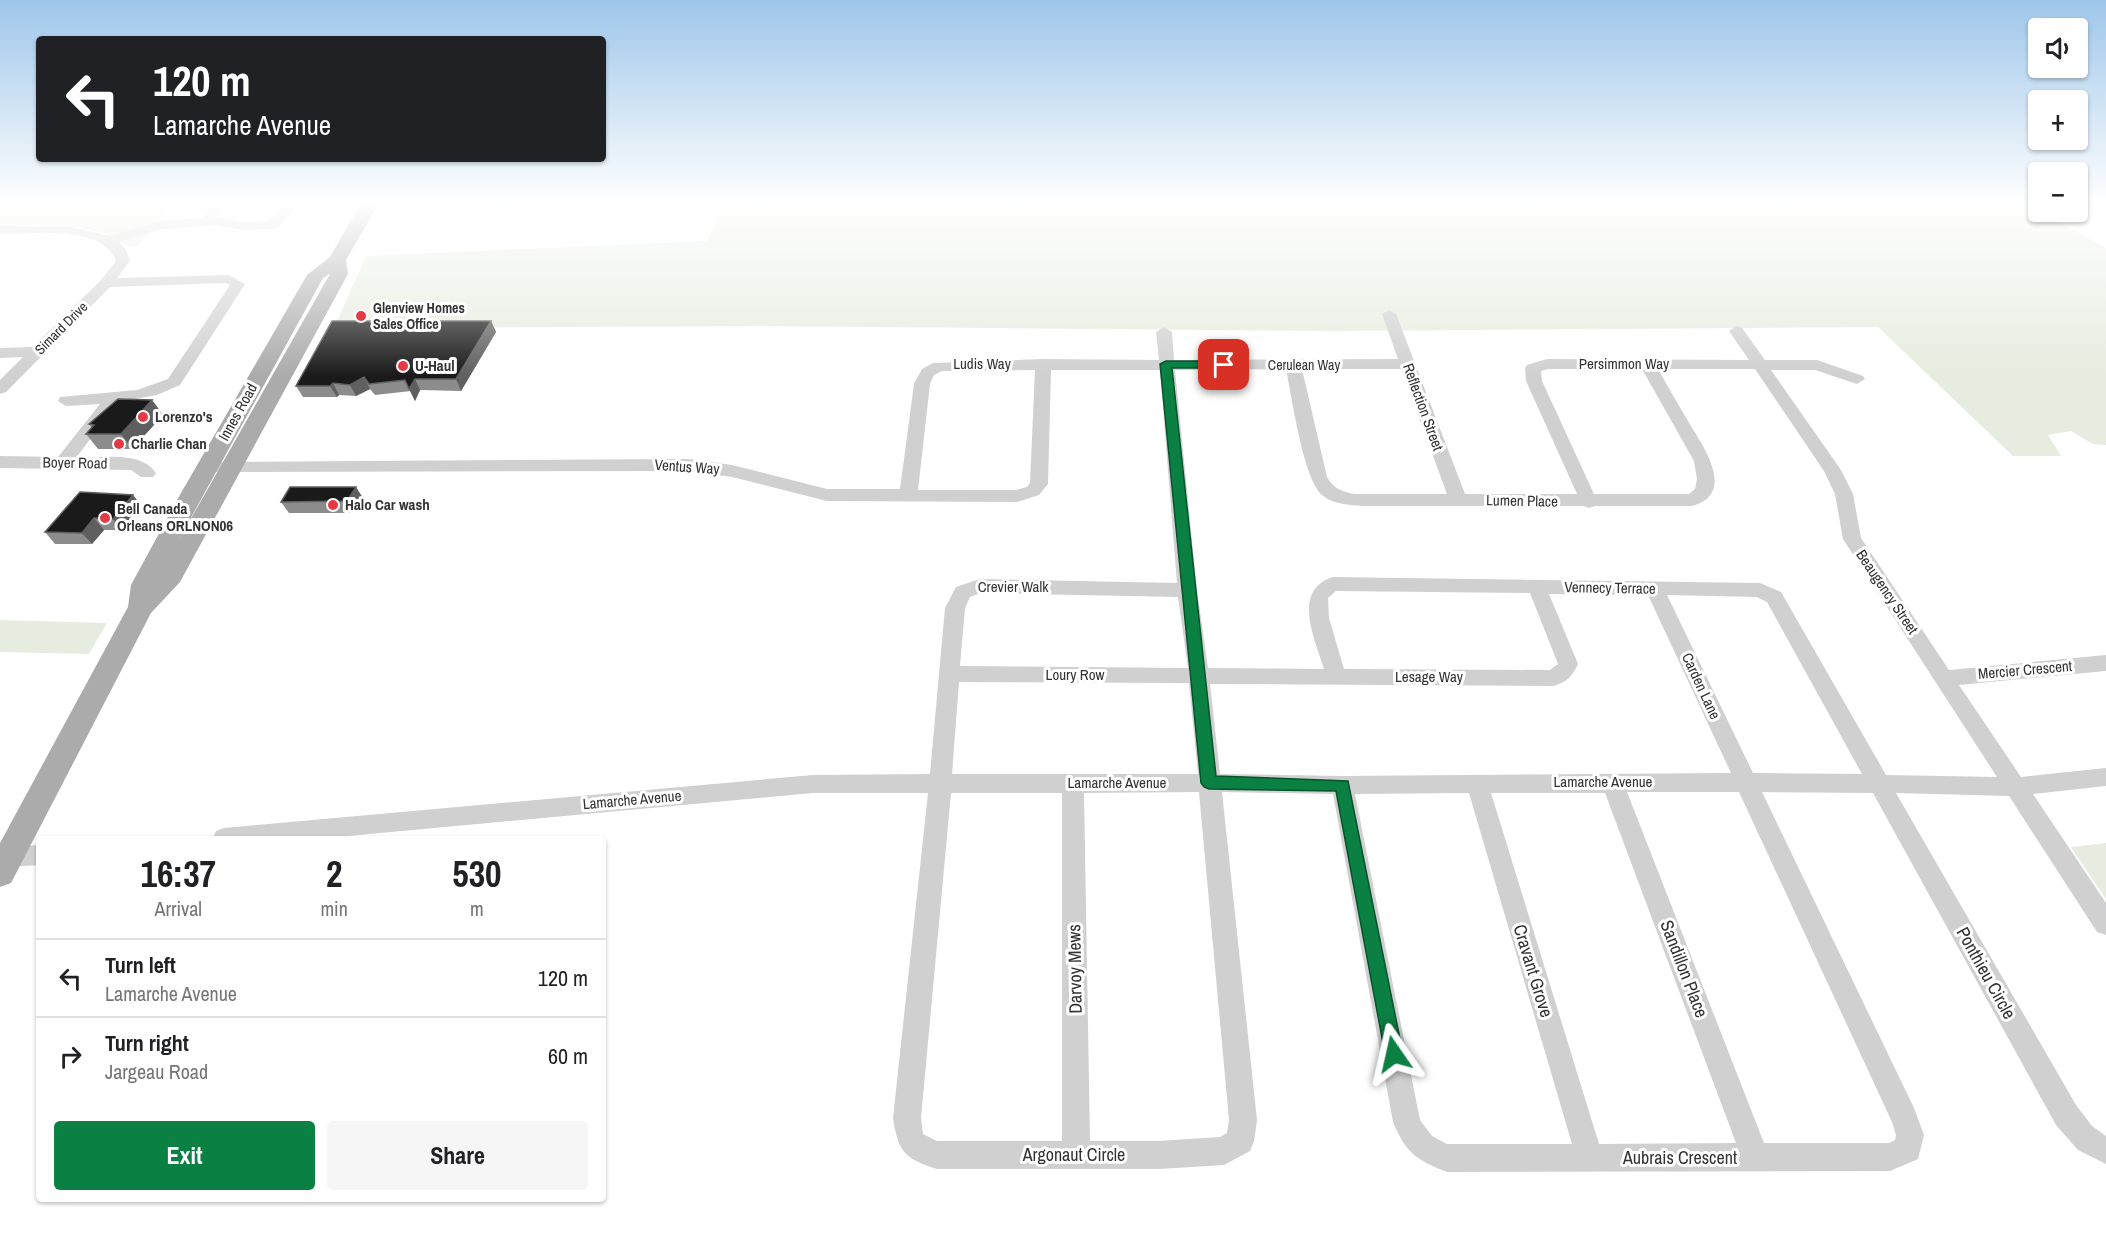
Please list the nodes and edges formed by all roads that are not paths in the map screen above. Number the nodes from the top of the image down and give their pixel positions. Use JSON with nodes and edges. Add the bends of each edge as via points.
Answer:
{"nodes":[{"id":1,"x":123,"y":261,"type":"edge"},
{"id":2,"x":336,"y":261,"type":"edge"},
{"id":3,"x":106,"y":283,"type":"junction"},
{"id":4,"x":1389,"y":314,"type":"dead end"},
{"id":5,"x":1737,"y":331,"type":"dead end"},
{"id":6,"x":1164,"y":332,"type":"dead end"},
{"id":7,"x":37,"y":352,"type":"junction"},
{"id":8,"x":0,"y":353,"type":"edge"},
{"id":9,"x":1043,"y":364,"type":"junction"},
{"id":10,"x":1166,"y":364,"type":"junction"},
{"id":11,"x":1407,"y":364,"type":"junction"},
{"id":12,"x":1647,"y":364,"type":"junction"},
{"id":13,"x":1293,"y":365,"type":"junction"},
{"id":14,"x":1760,"y":365,"type":"junction"},
{"id":15,"x":1857,"y":379,"type":"dead end"},
{"id":16,"x":0,"y":389,"type":"edge"},
{"id":17,"x":113,"y":398,"type":"junction"},
{"id":18,"x":66,"y":401,"type":"dead end"},
{"id":19,"x":0,"y":462,"type":"edge"},
{"id":20,"x":63,"y":463,"type":"junction"},
{"id":21,"x":219,"y":467,"type":"junction"},
{"id":22,"x":147,"y":473,"type":"dead end"},
{"id":23,"x":908,"y":496,"type":"junction"},
{"id":24,"x":1458,"y":500,"type":"junction"},
{"id":25,"x":1588,"y":502,"type":"junction"},
{"id":26,"x":1537,"y":587,"type":"junction"},
{"id":27,"x":1187,"y":590,"type":"junction"},
{"id":28,"x":1655,"y":590,"type":"junction"},
{"id":29,"x":2106,"y":663,"type":"edge"},
{"id":30,"x":950,"y":674,"type":"junction"},
{"id":31,"x":1199,"y":675,"type":"junction"},
{"id":32,"x":1336,"y":677,"type":"junction"},
{"id":33,"x":1945,"y":678,"type":"junction"},
{"id":34,"x":2106,"y":777,"type":"edge"},
{"id":35,"x":1612,"y":782,"type":"junction"},
{"id":36,"x":1746,"y":782,"type":"junction"},
{"id":37,"x":940,"y":783,"type":"junction"},
{"id":38,"x":1073,"y":783,"type":"junction"},
{"id":39,"x":1209,"y":783,"type":"junction"},
{"id":40,"x":1880,"y":783,"type":"junction"},
{"id":41,"x":1476,"y":784,"type":"junction"},
{"id":42,"x":1342,"y":785,"type":"junction"},
{"id":43,"x":2014,"y":787,"type":"junction"},
{"id":44,"x":246,"y":836,"type":"edge"},
{"id":45,"x":36,"y":856,"type":"edge"},
{"id":46,"x":4,"y":865,"type":"edge"},
{"id":47,"x":2106,"y":924,"type":"edge"},
{"id":48,"x":2106,"y":1150,"type":"edge"},
{"id":49,"x":1076,"y":1154,"type":"junction"},
{"id":50,"x":1755,"y":1157,"type":"junction"},
{"id":51,"x":1590,"y":1158,"type":"junction"}],
"edges":[{"from":1,"to":3,"type":"street","name":"Simard Drive"},
{"from":2,"to":21,"type":"main road","name":"Innes Road","via":[[316,274]]},
{"from":3,"to":7,"type":"street","name":"Simard Drive"},
{"from":3,"to":17,"type":"street","via":[[229,279],[238,284],[174,382],[150,393]]},
{"from":4,"to":11,"type":"street","name":"Reflection Street"},
{"from":5,"to":14,"type":"street","name":"Beaugency Street"},
{"from":6,"to":10,"type":"street","name":"Argonaut Circle"},
{"from":7,"to":8,"type":"street"},
{"from":7,"to":16,"type":"street","name":"Simard Drive"},
{"from":9,"to":10,"type":"street","name":"Ludis Way"},
{"from":9,"to":23,"type":"street","name":"Ludis Way","via":[[952,364],[929,371],[922,384]]},
{"from":9,"to":23,"type":"street","name":"Ventus Way","via":[[1040,477],[1035,489],[1026,495],[1007,497]]},
{"from":10,"to":13,"type":"street","name":"Cerulean Way"},
{"from":10,"to":27,"type":"street","name":"Argonaut Circle"},
{"from":11,"to":13,"type":"street","name":"Cerulean Way"},
{"from":11,"to":24,"type":"street","name":"Reflection Street"},
{"from":12,"to":14,"type":"street","name":"Persimmon Way"},
{"from":12,"to":25,"type":"street","name":"Persimmon Way","via":[[1547,364],[1533,368],[1534,381]]},
{"from":12,"to":25,"type":"street","name":"Lumen Place","via":[[1703,461],[1704,494],[1692,500]]},
{"from":13,"to":24,"type":"street","name":"Lumen Place","via":[[1318,477],[1329,493],[1347,500]]},
{"from":14,"to":15,"type":"street","name":"Persimmon Way","via":[[1816,364]]},
{"from":14,"to":33,"type":"street","name":"Beaugency Street","via":[[1839,483],[1852,539]]},
{"from":17,"to":18,"type":"street"},
{"from":17,"to":20,"type":"street"},
{"from":19,"to":20,"type":"street","name":"Boyer Road"},
{"from":20,"to":22,"type":"street","name":"Boyer Road","via":[[133,464]]},
{"from":21,"to":23,"type":"street","name":"Ventus Way","via":[[688,465],[738,472],[812,493]]},
{"from":21,"to":46,"type":"main road","name":"Innes Road","via":[[171,576],[141,607]]},
{"from":24,"to":25,"type":"street","name":"Lumen Place"},
{"from":26,"to":28,"type":"street","name":"Vennecy Terrace"},
{"from":26,"to":32,"type":"street","name":"Vennecy Terrace","via":[[1333,584],[1323,590],[1318,600]]},
{"from":26,"to":32,"type":"street","name":"Lesage Way","via":[[1568,664],[1564,672],[1553,678]]},
{"from":27,"to":30,"type":"street","name":"Crevier Walk","via":[[966,588],[958,596],[955,608]]},
{"from":27,"to":31,"type":"street","name":"Argonaut Circle"},
{"from":28,"to":36,"type":"street","name":"Carden Lane"},
{"from":28,"to":40,"type":"street","name":"Vennecy Terrace","via":[[1745,589],[1760,590],[1774,597]]},
{"from":29,"to":33,"type":"street","name":"Mercier Crescent"},
{"from":30,"to":31,"type":"street","name":"Loury Row"},
{"from":30,"to":37,"type":"street","name":"Crevier Walk"},
{"from":31,"to":32,"type":"street","name":"Lesage Way"},
{"from":31,"to":39,"type":"street","name":"Argonaut Circle"},
{"from":33,"to":43,"type":"street","name":"Beaugency Street"},
{"from":34,"to":43,"type":"street"},
{"from":35,"to":36,"type":"street","name":"Lamarche Avenue"},
{"from":35,"to":41,"type":"street","name":"Lamarche Avenue"},
{"from":35,"to":50,"type":"street","name":"Sandillon Place"},
{"from":36,"to":40,"type":"street","name":"Lamarche Avenue"},
{"from":36,"to":50,"type":"street","name":"Aubrais Crescent","via":[[1910,1135],[1908,1149],[1890,1157]]},
{"from":37,"to":38,"type":"street","name":"Lamarche Avenue"},
{"from":37,"to":44,"type":"street","name":"Lamarche Avenue","via":[[777,787]]},
{"from":37,"to":49,"type":"street","name":"Argonaut Circle","via":[[907,1118],[911,1139],[918,1149],[937,1155]]},
{"from":38,"to":39,"type":"street","name":"Lamarche Avenue"},
{"from":38,"to":49,"type":"street","name":"Darvoy Mews"},
{"from":39,"to":42,"type":"street","name":"Lamarche Avenue"},
{"from":39,"to":49,"type":"street","name":"Argonaut Circle","via":[[1243,1120],[1240,1140],[1224,1151]]},
{"from":40,"to":43,"type":"street","name":"Lamarche Avenue"},
{"from":40,"to":48,"type":"street","name":"Ponthieu Circle","via":[[2066,1115],[2083,1137]]},
{"from":41,"to":42,"type":"street","name":"Lamarche Avenue"},
{"from":41,"to":51,"type":"street","name":"Cravant Grove"},
{"from":42,"to":51,"type":"street","name":"Aubrais Crescent","via":[[1407,1122],[1414,1137],[1428,1151],[1448,1158]]},
{"from":43,"to":47,"type":"street"},
{"from":45,"to":46,"type":"street"},
{"from":50,"to":51,"type":"street","name":"Aubrais Crescent"}]}
